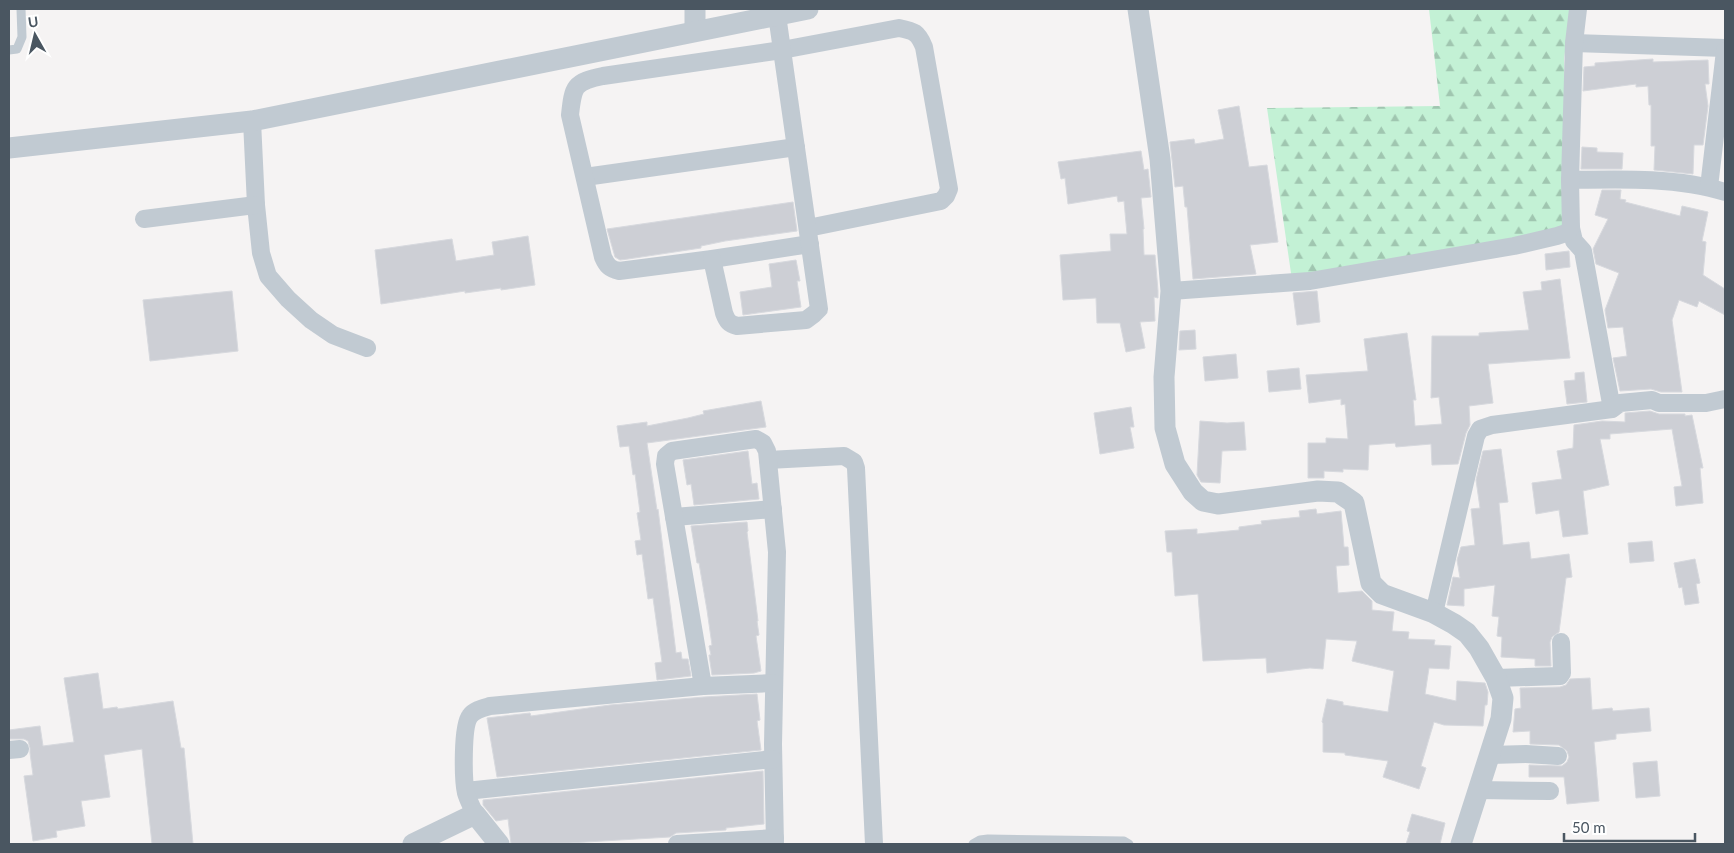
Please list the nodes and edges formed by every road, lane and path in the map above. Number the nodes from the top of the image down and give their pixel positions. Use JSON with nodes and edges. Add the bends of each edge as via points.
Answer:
{"nodes":[{"id":1,"x":21,"y":9,"type":"edge"},
{"id":2,"x":695,"y":9,"type":"edge"},
{"id":3,"x":808,"y":9,"type":"edge"},
{"id":4,"x":1138,"y":9,"type":"edge"},
{"id":5,"x":1578,"y":9,"type":"edge"},
{"id":6,"x":778,"y":15,"type":"junction"},
{"id":7,"x":720,"y":17,"type":"edge"},
{"id":8,"x":695,"y":30,"type":"junction"},
{"id":9,"x":1574,"y":43,"type":"junction"},
{"id":10,"x":1725,"y":49,"type":"edge"},
{"id":11,"x":9,"y":50,"type":"edge"},
{"id":12,"x":782,"y":50,"type":"junction"},
{"id":13,"x":252,"y":120,"type":"junction"},
{"id":14,"x":796,"y":147,"type":"junction"},
{"id":15,"x":9,"y":148,"type":"edge"},
{"id":16,"x":585,"y":177,"type":"junction"},
{"id":17,"x":1570,"y":180,"type":"junction"},
{"id":18,"x":1717,"y":189,"type":"edge"},
{"id":19,"x":256,"y":206,"type":"junction"},
{"id":20,"x":144,"y":219,"type":"dead end"},
{"id":21,"x":1571,"y":228,"type":"junction"},
{"id":22,"x":809,"y":236,"type":"junction"},
{"id":23,"x":712,"y":260,"type":"junction"},
{"id":24,"x":1171,"y":291,"type":"junction"},
{"id":25,"x":367,"y":348,"type":"dead end"},
{"id":26,"x":1725,"y":399,"type":"edge"},
{"id":27,"x":1612,"y":409,"type":"junction"},
{"id":28,"x":768,"y":460,"type":"junction"},
{"id":29,"x":773,"y":509,"type":"junction"},
{"id":30,"x":674,"y":517,"type":"junction"},
{"id":31,"x":1434,"y":613,"type":"junction"},
{"id":32,"x":1561,"y":642,"type":"dead end"},
{"id":33,"x":1496,"y":678,"type":"junction"},
{"id":34,"x":774,"y":683,"type":"junction"},
{"id":35,"x":704,"y":686,"type":"junction"},
{"id":36,"x":1490,"y":755,"type":"junction"},
{"id":37,"x":1558,"y":756,"type":"dead end"},
{"id":38,"x":773,"y":759,"type":"junction"},
{"id":39,"x":1478,"y":790,"type":"junction"},
{"id":40,"x":466,"y":791,"type":"junction"},
{"id":41,"x":1550,"y":791,"type":"dead end"},
{"id":42,"x":475,"y":814,"type":"junction"},
{"id":43,"x":775,"y":841,"type":"edge"},
{"id":44,"x":413,"y":844,"type":"edge"},
{"id":45,"x":500,"y":844,"type":"edge"},
{"id":46,"x":677,"y":844,"type":"edge"},
{"id":47,"x":874,"y":844,"type":"edge"},
{"id":48,"x":973,"y":844,"type":"edge"},
{"id":49,"x":1129,"y":844,"type":"edge"},
{"id":50,"x":1461,"y":844,"type":"edge"}],
"edges":[{"from":1,"to":11,"type":"lane","via":[[22,37],[17,49]]},
{"from":2,"to":8,"type":"street"},
{"from":3,"to":6,"type":"street"},
{"from":4,"to":24,"type":"street","via":[[1160,159]]},
{"from":5,"to":9,"type":"street"},
{"from":6,"to":7,"type":"street"},
{"from":6,"to":12,"type":"street"},
{"from":7,"to":8,"type":"street"},
{"from":8,"to":13,"type":"street"},
{"from":9,"to":10,"type":"street"},
{"from":9,"to":17,"type":"street"},
{"from":10,"to":18,"type":"street"},
{"from":12,"to":14,"type":"street"},
{"from":12,"to":16,"type":"street","via":[[585,80],[577,85],[570,115]]},
{"from":12,"to":22,"type":"street","via":[[899,28],[920,36],[949,188],[942,201]]},
{"from":13,"to":15,"type":"street"},
{"from":13,"to":19,"type":"street"},
{"from":14,"to":16,"type":"street"},
{"from":14,"to":22,"type":"street"},
{"from":16,"to":23,"type":"street","via":[[603,258],[612,270]]},
{"from":17,"to":18,"type":"street","via":[[1634,179]]},
{"from":17,"to":21,"type":"street"},
{"from":19,"to":20,"type":"street"},
{"from":19,"to":25,"type":"street","via":[[260,252],[268,276],[311,320],[333,335]]},
{"from":21,"to":24,"type":"street","via":[[1557,236],[1514,246],[1310,281]]},
{"from":21,"to":27,"type":"street","via":[[1574,241],[1584,251]]},
{"from":22,"to":23,"type":"street"},
{"from":22,"to":23,"type":"street","via":[[819,308],[806,320],[731,325],[724,313]]},
{"from":24,"to":31,"type":"street","via":[[1164,377],[1165,428],[1175,464],[1193,492],[1203,501],[1218,504],[1318,491],[1338,492],[1354,503],[1371,583],[1382,594]]},
{"from":26,"to":27,"type":"street","via":[[1706,403],[1644,400],[1620,403]]},
{"from":27,"to":31,"type":"street","via":[[1492,424],[1480,430]]},
{"from":28,"to":29,"type":"street"},
{"from":28,"to":30,"type":"street","via":[[763,443],[756,439],[672,451],[666,456],[665,464]]},
{"from":28,"to":47,"type":"street","via":[[844,456],[854,462],[856,468]]},
{"from":29,"to":30,"type":"street"},
{"from":29,"to":34,"type":"street","via":[[777,552]]},
{"from":30,"to":35,"type":"street"},
{"from":31,"to":33,"type":"street","via":[[1467,633]]},
{"from":32,"to":33,"type":"street","via":[[1560,676]]},
{"from":33,"to":36,"type":"street","via":[[1503,698],[1502,719]]},
{"from":34,"to":35,"type":"street"},
{"from":34,"to":38,"type":"street"},
{"from":35,"to":40,"type":"street","via":[[490,706],[476,711],[465,727]]},
{"from":36,"to":37,"type":"street"},
{"from":36,"to":39,"type":"street"},
{"from":38,"to":40,"type":"street"},
{"from":38,"to":43,"type":"street"},
{"from":39,"to":41,"type":"street"},
{"from":39,"to":50,"type":"street"},
{"from":40,"to":42,"type":"street"},
{"from":42,"to":44,"type":"street"},
{"from":42,"to":45,"type":"street"},
{"from":43,"to":46,"type":"street"},
{"from":48,"to":49,"type":"lane","via":[[988,839],[1124,841]]}]}
